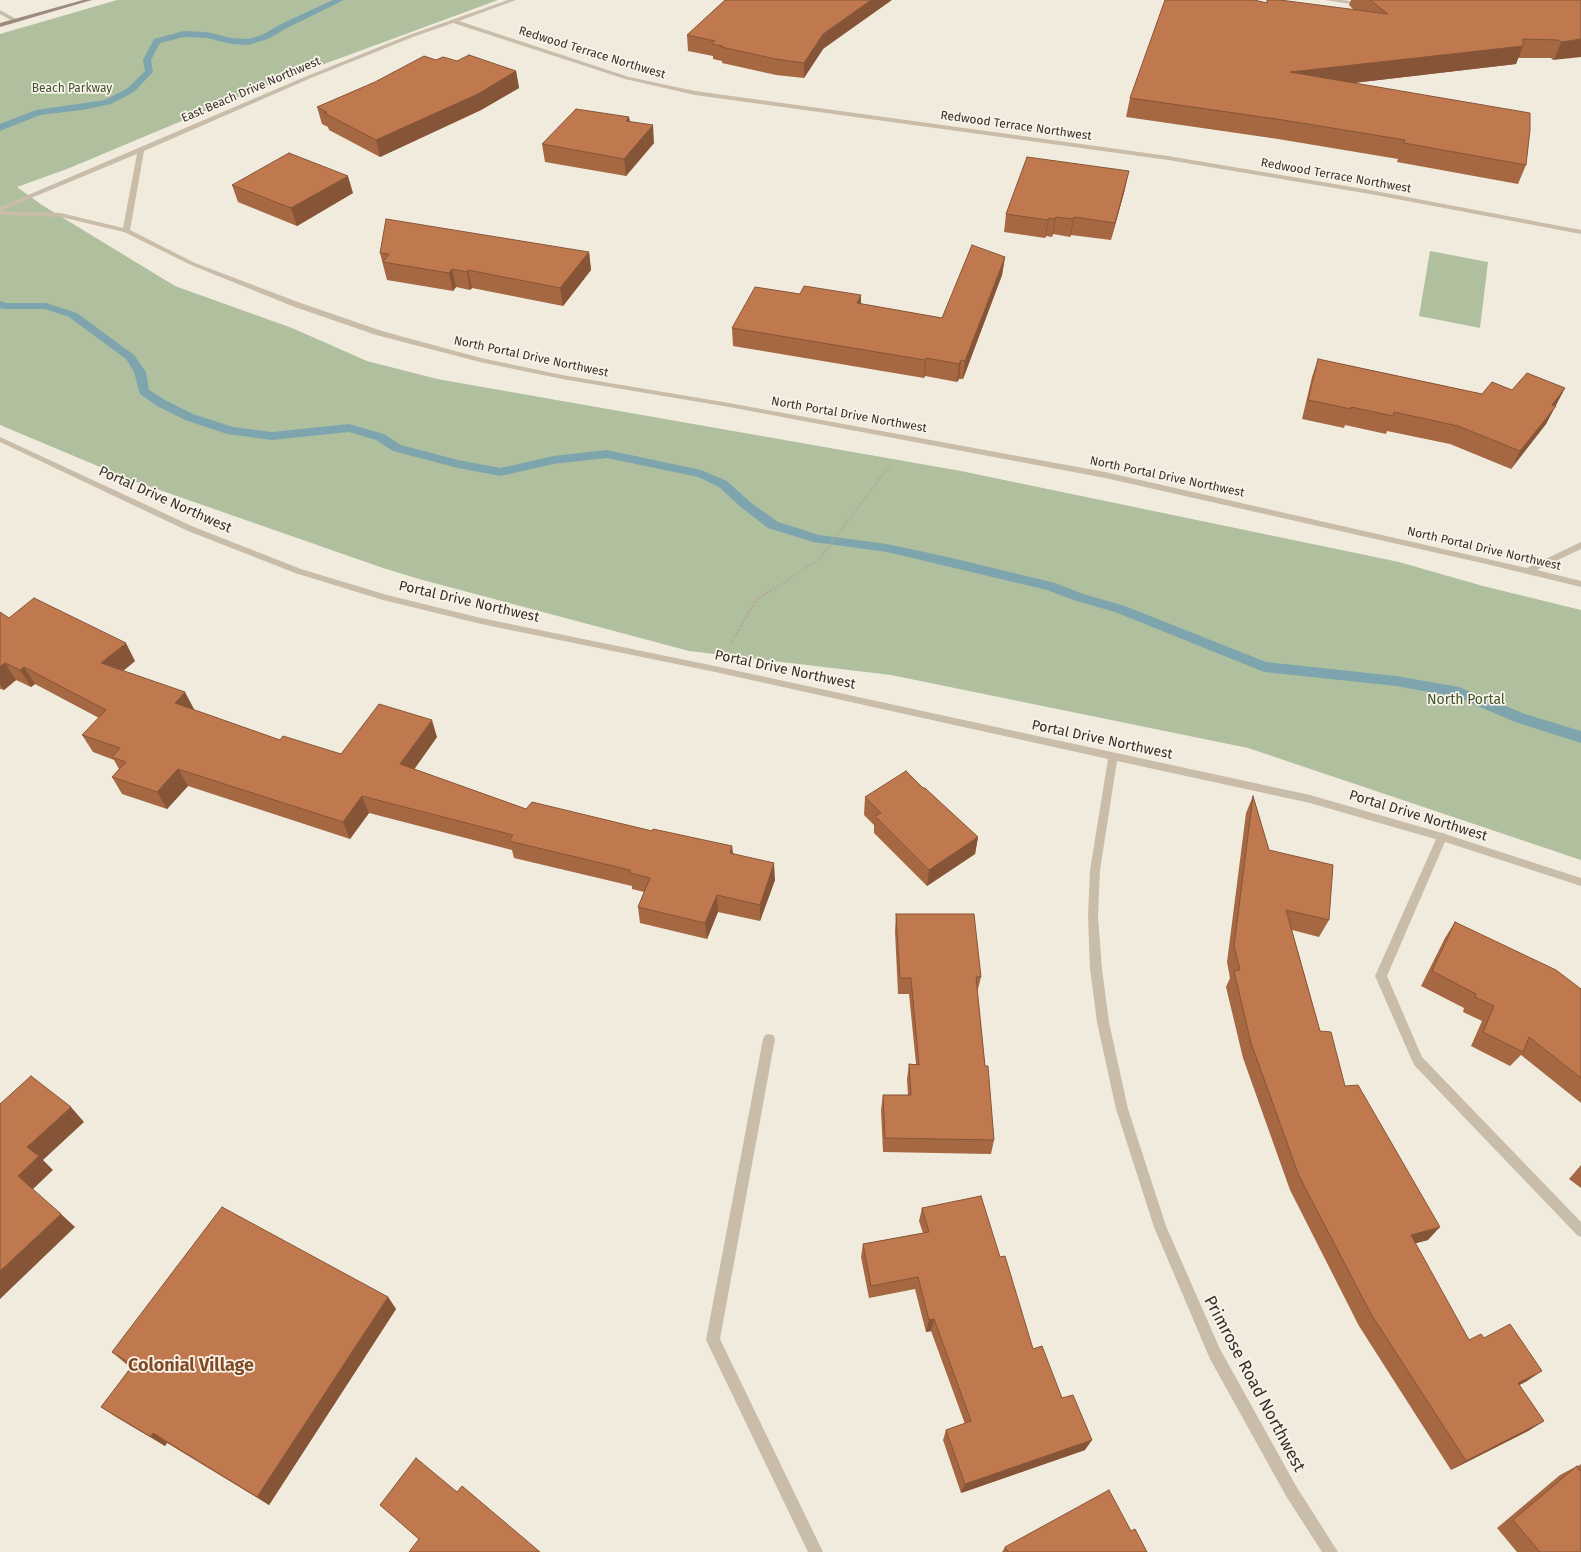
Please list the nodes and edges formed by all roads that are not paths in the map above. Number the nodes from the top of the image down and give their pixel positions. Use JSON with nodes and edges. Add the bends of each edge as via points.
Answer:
{"nodes":[{"id":1,"x":89,"y":0,"type":"edge"},
{"id":2,"x":513,"y":0,"type":"edge"},
{"id":3,"x":1329,"y":0,"type":"edge"},
{"id":4,"x":1370,"y":4,"type":"dead end"},
{"id":5,"x":0,"y":12,"type":"edge"},
{"id":6,"x":16,"y":21,"type":"junction"},
{"id":7,"x":453,"y":21,"type":"junction"},
{"id":8,"x":0,"y":25,"type":"edge"},
{"id":9,"x":141,"y":150,"type":"junction"},
{"id":10,"x":0,"y":209,"type":"edge"},
{"id":11,"x":0,"y":213,"type":"edge"},
{"id":12,"x":126,"y":231,"type":"junction"},
{"id":13,"x":1581,"y":232,"type":"edge"},
{"id":14,"x":0,"y":439,"type":"edge"},
{"id":15,"x":1581,"y":545,"type":"edge"},
{"id":16,"x":1528,"y":572,"type":"junction"},
{"id":17,"x":1581,"y":584,"type":"edge"},
{"id":18,"x":1113,"y":756,"type":"junction"},
{"id":19,"x":1442,"y":837,"type":"junction"},
{"id":20,"x":1581,"y":882,"type":"edge"},
{"id":21,"x":769,"y":1039,"type":"dead end"},
{"id":22,"x":1581,"y":1231,"type":"edge"},
{"id":23,"x":816,"y":1552,"type":"edge"},
{"id":24,"x":1331,"y":1552,"type":"edge"}],
"edges":[{"from":1,"to":6,"type":"street"},
{"from":2,"to":7,"type":"street","name":"East Beach Drive Northwest"},
{"from":3,"to":4,"type":"street"},
{"from":5,"to":6,"type":"street"},
{"from":6,"to":8,"type":"street"},
{"from":7,"to":9,"type":"street","name":"East Beach Drive Northwest","via":[[309,77]]},
{"from":7,"to":13,"type":"street","name":"Redwood Terrace Northwest","via":[[627,78],[695,93],[1168,158],[1370,192]]},
{"from":9,"to":10,"type":"street","name":"East Beach Drive Northwest"},
{"from":9,"to":12,"type":"street"},
{"from":11,"to":12,"type":"street","name":"North Portal Drive Northwest","via":[[61,215]]},
{"from":12,"to":16,"type":"street","name":"North Portal Drive Northwest","via":[[193,264],[258,290],[379,333],[474,359],[1105,475]]},
{"from":14,"to":18,"type":"street","name":"Portal Drive Northwest","via":[[191,529],[326,580],[481,621]]},
{"from":15,"to":16,"type":"street"},
{"from":16,"to":17,"type":"street","name":"North Portal Drive Northwest"},
{"from":18,"to":19,"type":"street","name":"Portal Drive Northwest","via":[[1310,799]]},
{"from":18,"to":24,"type":"street","name":"Primrose Road Northwest","via":[[1095,870],[1093,917],[1103,1022],[1122,1109],[1160,1227],[1215,1354],[1291,1490]]},
{"from":19,"to":20,"type":"street","name":"Portal Drive Northwest"},
{"from":19,"to":22,"type":"street","via":[[1381,976],[1418,1061]]},
{"from":21,"to":23,"type":"street","via":[[713,1340]]}]}
